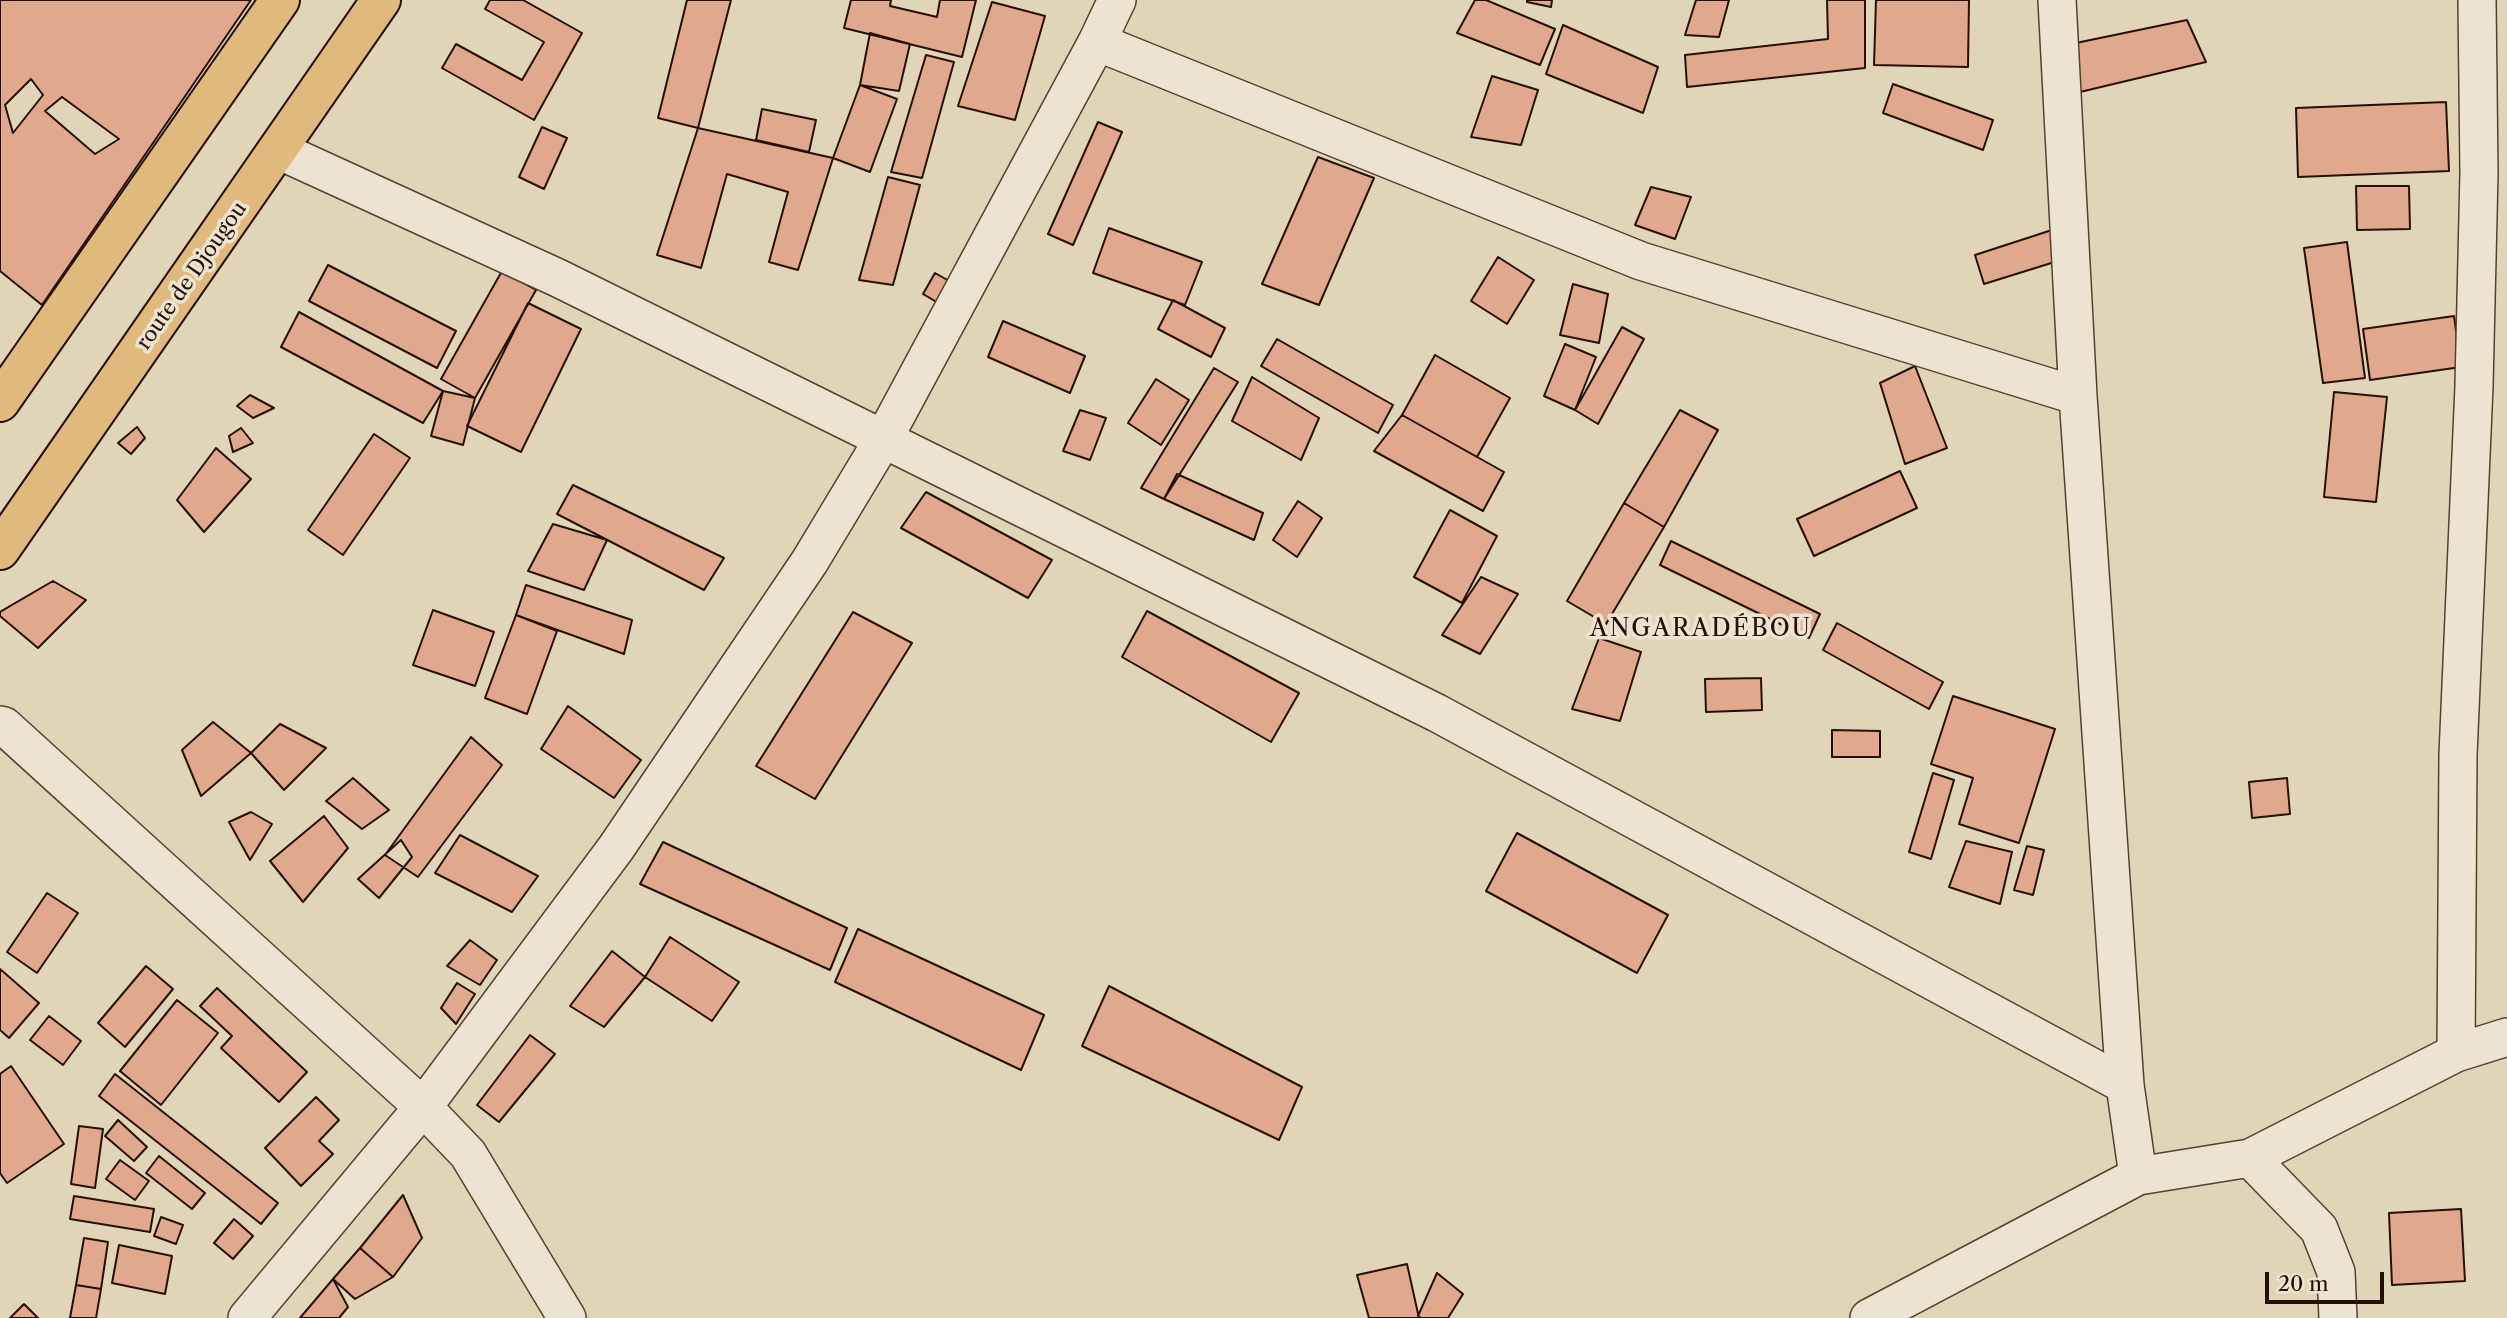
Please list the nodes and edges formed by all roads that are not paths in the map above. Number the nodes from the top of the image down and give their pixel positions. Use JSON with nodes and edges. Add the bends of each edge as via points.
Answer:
{"nodes":[{"id":1,"x":279,"y":0,"type":"edge"},
{"id":2,"x":381,"y":0,"type":"edge"},
{"id":3,"x":1116,"y":0,"type":"edge"},
{"id":4,"x":2057,"y":0,"type":"edge"},
{"id":5,"x":2477,"y":0,"type":"edge"},
{"id":6,"x":1097,"y":42,"type":"junction"},
{"id":7,"x":278,"y":150,"type":"junction"},
{"id":8,"x":6,"y":382,"type":"edge"},
{"id":9,"x":2078,"y":396,"type":"junction"},
{"id":10,"x":884,"y":438,"type":"junction"},
{"id":11,"x":0,"y":551,"type":"edge"},
{"id":12,"x":0,"y":725,"type":"edge"},
{"id":13,"x":2507,"y":1037,"type":"edge"},
{"id":14,"x":2456,"y":1053,"type":"junction"},
{"id":15,"x":2125,"y":1085,"type":"junction"},
{"id":16,"x":423,"y":1107,"type":"junction"},
{"id":17,"x":2250,"y":1158,"type":"junction"},
{"id":18,"x":2137,"y":1176,"type":"junction"},
{"id":19,"x":247,"y":1318,"type":"edge"},
{"id":20,"x":567,"y":1318,"type":"edge"},
{"id":21,"x":1869,"y":1318,"type":"edge"},
{"id":22,"x":2338,"y":1318,"type":"edge"}],
"edges":[{"from":1,"to":8,"type":"highway"},
{"from":2,"to":7,"type":"highway","name":"route de Djougou"},
{"from":3,"to":6,"type":"street"},
{"from":4,"to":9,"type":"street"},
{"from":5,"to":14,"type":"street","via":[[2479,186],[2458,755]]},
{"from":6,"to":9,"type":"street","via":[[1642,261]]},
{"from":6,"to":10,"type":"street"},
{"from":7,"to":10,"type":"street","via":[[558,278]]},
{"from":7,"to":11,"type":"highway","name":"route de Djougou"},
{"from":9,"to":15,"type":"street"},
{"from":10,"to":15,"type":"street","via":[[1437,713]]},
{"from":10,"to":16,"type":"street","via":[[810,561],[616,848]]},
{"from":12,"to":16,"type":"street"},
{"from":13,"to":14,"type":"street"},
{"from":14,"to":17,"type":"street"},
{"from":15,"to":18,"type":"street"},
{"from":16,"to":19,"type":"street"},
{"from":16,"to":20,"type":"street","via":[[468,1154]]},
{"from":17,"to":18,"type":"street"},
{"from":17,"to":22,"type":"street","via":[[2319,1229],[2336,1272]]},
{"from":18,"to":21,"type":"street"}]}
